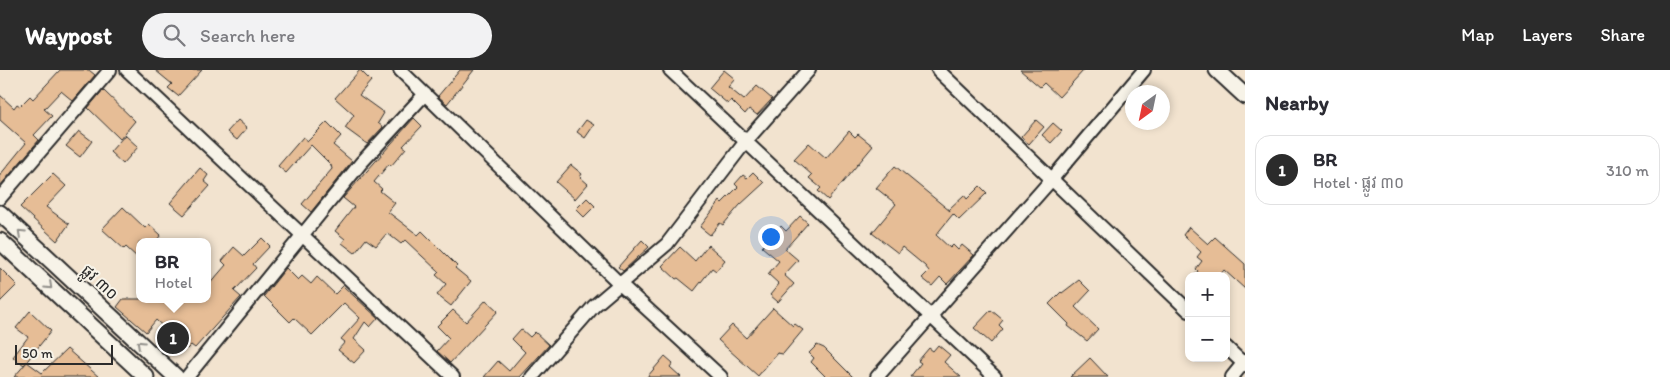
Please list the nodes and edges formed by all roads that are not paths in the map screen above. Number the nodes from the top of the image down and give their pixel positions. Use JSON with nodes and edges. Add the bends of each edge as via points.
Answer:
{"nodes":[{"id":1,"x":110,"y":70,"type":"edge"},
{"id":2,"x":128,"y":70,"type":"edge"},
{"id":3,"x":400,"y":70,"type":"edge"},
{"id":4,"x":670,"y":70,"type":"edge"},
{"id":5,"x":810,"y":70,"type":"edge"},
{"id":6,"x":938,"y":70,"type":"edge"},
{"id":7,"x":1144,"y":70,"type":"edge"},
{"id":8,"x":1217,"y":70,"type":"edge"},
{"id":9,"x":425,"y":94,"type":"junction"},
{"id":10,"x":1245,"y":96,"type":"edge"},
{"id":11,"x":746,"y":141,"type":"junction"},
{"id":12,"x":1052,"y":179,"type":"junction"},
{"id":13,"x":0,"y":198,"type":"edge"},
{"id":14,"x":0,"y":213,"type":"edge"},
{"id":15,"x":303,"y":234,"type":"junction"},
{"id":16,"x":0,"y":242,"type":"edge"},
{"id":17,"x":619,"y":283,"type":"junction"},
{"id":18,"x":1185,"y":307,"type":"edge"},
{"id":19,"x":931,"y":314,"type":"junction"},
{"id":20,"x":1230,"y":351,"type":"edge"},
{"id":21,"x":1244,"y":363,"type":"edge"},
{"id":22,"x":146,"y":377,"type":"edge"},
{"id":23,"x":176,"y":377,"type":"edge"},
{"id":24,"x":187,"y":377,"type":"edge"},
{"id":25,"x":453,"y":377,"type":"edge"},
{"id":26,"x":532,"y":377,"type":"edge"},
{"id":27,"x":721,"y":377,"type":"edge"},
{"id":28,"x":877,"y":377,"type":"edge"},
{"id":29,"x":995,"y":377,"type":"edge"},
{"id":30,"x":1232,"y":377,"type":"edge"}],
"edges":[{"from":1,"to":13,"type":"street"},
{"from":2,"to":15,"type":"street"},
{"from":3,"to":9,"type":"street"},
{"from":4,"to":11,"type":"street"},
{"from":5,"to":11,"type":"street"},
{"from":6,"to":12,"type":"street"},
{"from":7,"to":12,"type":"street"},
{"from":8,"to":10,"type":"street"},
{"from":9,"to":15,"type":"street"},
{"from":9,"to":17,"type":"street"},
{"from":11,"to":17,"type":"street","via":[[667,244]]},
{"from":11,"to":19,"type":"street"},
{"from":12,"to":18,"type":"street"},
{"from":12,"to":19,"type":"street"},
{"from":23,"to":14,"type":"street","name":"ផ្លូវ ៣០","one_way":true},
{"from":15,"to":24,"type":"street"},
{"from":15,"to":25,"type":"street"},
{"from":16,"to":22,"type":"street","one_way":true},
{"from":17,"to":26,"type":"street","via":[[594,306]]},
{"from":17,"to":27,"type":"street"},
{"from":19,"to":28,"type":"street"},
{"from":19,"to":29,"type":"street"},
{"from":20,"to":21,"type":"street"},
{"from":21,"to":30,"type":"street"}]}
